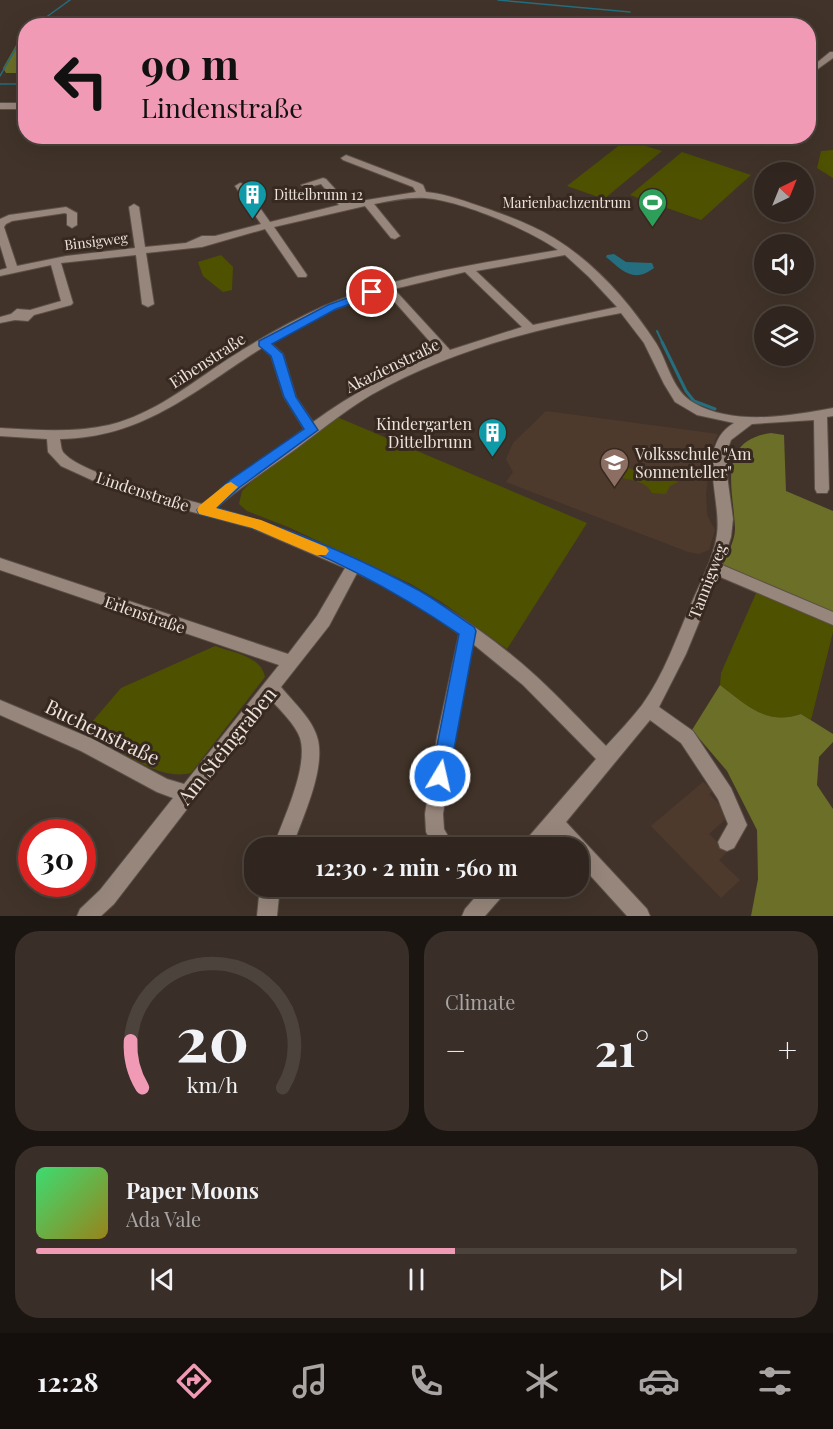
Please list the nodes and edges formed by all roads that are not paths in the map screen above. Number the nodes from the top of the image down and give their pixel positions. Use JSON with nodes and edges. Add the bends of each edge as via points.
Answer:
{"nodes":[{"id":1,"x":833,"y":54,"type":"edge"},
{"id":2,"x":816,"y":68,"type":"edge"},
{"id":3,"x":0,"y":106,"type":"edge"},
{"id":4,"x":18,"y":106,"type":"edge"},
{"id":5,"x":346,"y":158,"type":"dead end"},
{"id":6,"x":306,"y":185,"type":"dead end"},
{"id":7,"x":240,"y":186,"type":"dead end"},
{"id":8,"x":422,"y":195,"type":"junction"},
{"id":9,"x":367,"y":202,"type":"junction"},
{"id":10,"x":345,"y":206,"type":"junction"},
{"id":11,"x":134,"y":207,"type":"dead end"},
{"id":12,"x":72,"y":225,"type":"dead end"},
{"id":13,"x":269,"y":226,"type":"junction"},
{"id":14,"x":0,"y":227,"type":"edge"},
{"id":15,"x":0,"y":232,"type":"edge"},
{"id":16,"x":395,"y":236,"type":"dead end"},
{"id":17,"x":140,"y":250,"type":"junction"},
{"id":18,"x":566,"y":252,"type":"junction"},
{"id":19,"x":55,"y":261,"type":"junction"},
{"id":20,"x":467,"y":268,"type":"junction"},
{"id":21,"x":13,"y":270,"type":"junction"},
{"id":22,"x":0,"y":273,"type":"edge"},
{"id":23,"x":302,"y":275,"type":"dead end"},
{"id":24,"x":387,"y":287,"type":"junction"},
{"id":25,"x":148,"y":304,"type":"dead end"},
{"id":26,"x":623,"y":309,"type":"junction"},
{"id":27,"x":0,"y":320,"type":"edge"},
{"id":28,"x":530,"y":328,"type":"junction"},
{"id":29,"x":263,"y":343,"type":"junction"},
{"id":30,"x":448,"y":355,"type":"junction"},
{"id":31,"x":827,"y":413,"type":"edge"},
{"id":32,"x":748,"y":420,"type":"junction"},
{"id":33,"x":312,"y":430,"type":"junction"},
{"id":34,"x":0,"y":432,"type":"edge"},
{"id":35,"x":53,"y":436,"type":"junction"},
{"id":36,"x":822,"y":489,"type":"dead end"},
{"id":37,"x":204,"y":510,"type":"junction"},
{"id":38,"x":0,"y":564,"type":"edge"},
{"id":39,"x":354,"y":565,"type":"junction"},
{"id":40,"x":714,"y":568,"type":"junction"},
{"id":41,"x":833,"y":619,"type":"edge"},
{"id":42,"x":468,"y":631,"type":"junction"},
{"id":43,"x":291,"y":662,"type":"junction"},
{"id":44,"x":271,"y":688,"type":"junction"},
{"id":45,"x":0,"y":707,"type":"edge"},
{"id":46,"x":649,"y":709,"type":"junction"},
{"id":47,"x":608,"y":760,"type":"junction"},
{"id":48,"x":186,"y":793,"type":"junction"},
{"id":49,"x":554,"y":822,"type":"junction"},
{"id":50,"x":286,"y":837,"type":"edge"},
{"id":51,"x":438,"y":837,"type":"edge"},
{"id":52,"x":541,"y":837,"type":"edge"},
{"id":53,"x":568,"y":837,"type":"edge"},
{"id":54,"x":727,"y":842,"type":"dead end"},
{"id":55,"x":589,"y":860,"type":"edge"},
{"id":56,"x":269,"y":897,"type":"edge"},
{"id":57,"x":484,"y":897,"type":"edge"},
{"id":58,"x":87,"y":916,"type":"edge"},
{"id":59,"x":267,"y":916,"type":"edge"},
{"id":60,"x":472,"y":916,"type":"edge"},
{"id":61,"x":640,"y":916,"type":"edge"}],
"edges":[{"from":1,"to":2,"type":"street"},
{"from":3,"to":4,"type":"street"},
{"from":5,"to":8,"type":"street","name":"Binsigweg","via":[[416,185]]},
{"from":6,"to":10,"type":"street","via":[[323,181]]},
{"from":7,"to":13,"type":"street"},
{"from":8,"to":9,"type":"street","name":"Binsigweg"},
{"from":8,"to":18,"type":"street","name":"Binsigweg","via":[[458,201],[509,220]]},
{"from":9,"to":10,"type":"street","name":"Binsigweg"},
{"from":9,"to":16,"type":"street"},
{"from":10,"to":13,"type":"street","name":"Binsigweg"},
{"from":11,"to":17,"type":"street","name":"Binsigweg"},
{"from":12,"to":14,"type":"street","via":[[72,213],[66,210],[9,218]]},
{"from":13,"to":17,"type":"street","name":"Binsigweg","via":[[202,244]]},
{"from":13,"to":23,"type":"street"},
{"from":14,"to":15,"type":"street"},
{"from":15,"to":21,"type":"street"},
{"from":17,"to":19,"type":"street","name":"Binsigweg"},
{"from":17,"to":25,"type":"street","name":"Binsigweg"},
{"from":18,"to":20,"type":"street","name":"Eibenstraße"},
{"from":18,"to":26,"type":"street","name":"Binsigweg"},
{"from":19,"to":21,"type":"street","name":"Binsigweg"},
{"from":19,"to":27,"type":"street","name":"Binsigweg","via":[[67,303],[30,313],[21,311],[15,317]]},
{"from":20,"to":24,"type":"street","name":"Eibenstraße"},
{"from":20,"to":28,"type":"street"},
{"from":21,"to":22,"type":"street","name":"Binsigweg"},
{"from":24,"to":29,"type":"street","name":"Eibenstraße","via":[[332,307]]},
{"from":24,"to":30,"type":"street"},
{"from":26,"to":28,"type":"street","name":"Akazienstraße"},
{"from":26,"to":32,"type":"street","name":"Binsigweg","via":[[652,345],[677,396],[700,411]]},
{"from":28,"to":30,"type":"street","name":"Akazienstraße"},
{"from":29,"to":33,"type":"street","via":[[277,354],[290,397]]},
{"from":29,"to":35,"type":"street","name":"Eibenstraße","via":[[148,416],[109,429]]},
{"from":30,"to":33,"type":"street","name":"Akazienstraße","via":[[369,391]]},
{"from":31,"to":32,"type":"street"},
{"from":31,"to":36,"type":"street"},
{"from":32,"to":40,"type":"street","name":"Tannigweg","via":[[725,438],[720,451],[726,519]]},
{"from":33,"to":37,"type":"street","name":"Akazienstraße"},
{"from":34,"to":35,"type":"street","name":"Eibenstraße"},
{"from":35,"to":37,"type":"street","name":"Lindenstraße","via":[[55,452],[66,463],[123,488]]},
{"from":37,"to":39,"type":"street","name":"Lindenstraße","via":[[256,524]]},
{"from":38,"to":43,"type":"street","name":"Erlenstraße"},
{"from":39,"to":42,"type":"street","name":"Lindenstraße","via":[[416,596]]},
{"from":39,"to":43,"type":"street","name":"Am Steingraben","via":[[324,621]]},
{"from":40,"to":41,"type":"street"},
{"from":40,"to":46,"type":"street","name":"Tannigweg","via":[[678,654]]},
{"from":42,"to":47,"type":"street","name":"Lindenstraße","via":[[549,699]]},
{"from":42,"to":51,"type":"street","via":[[434,814]]},
{"from":43,"to":44,"type":"street","name":"Am Steingraben"},
{"from":44,"to":48,"type":"street","name":"Am Steingraben"},
{"from":44,"to":50,"type":"street","via":[[309,741],[304,784]]},
{"from":45,"to":48,"type":"street","name":"Buchenstraße","via":[[87,745],[163,786]]},
{"from":46,"to":47,"type":"street","name":"Tannigweg"},
{"from":46,"to":54,"type":"street","via":[[687,737],[725,794],[738,825]]},
{"from":47,"to":49,"type":"street","name":"Tannigweg"},
{"from":48,"to":58,"type":"street","name":"Am Steingraben","via":[[107,897]]},
{"from":49,"to":52,"type":"street","name":"Tannigweg"},
{"from":49,"to":53,"type":"street"},
{"from":55,"to":61,"type":"street"},
{"from":56,"to":59,"type":"street"},
{"from":57,"to":60,"type":"street"}]}
